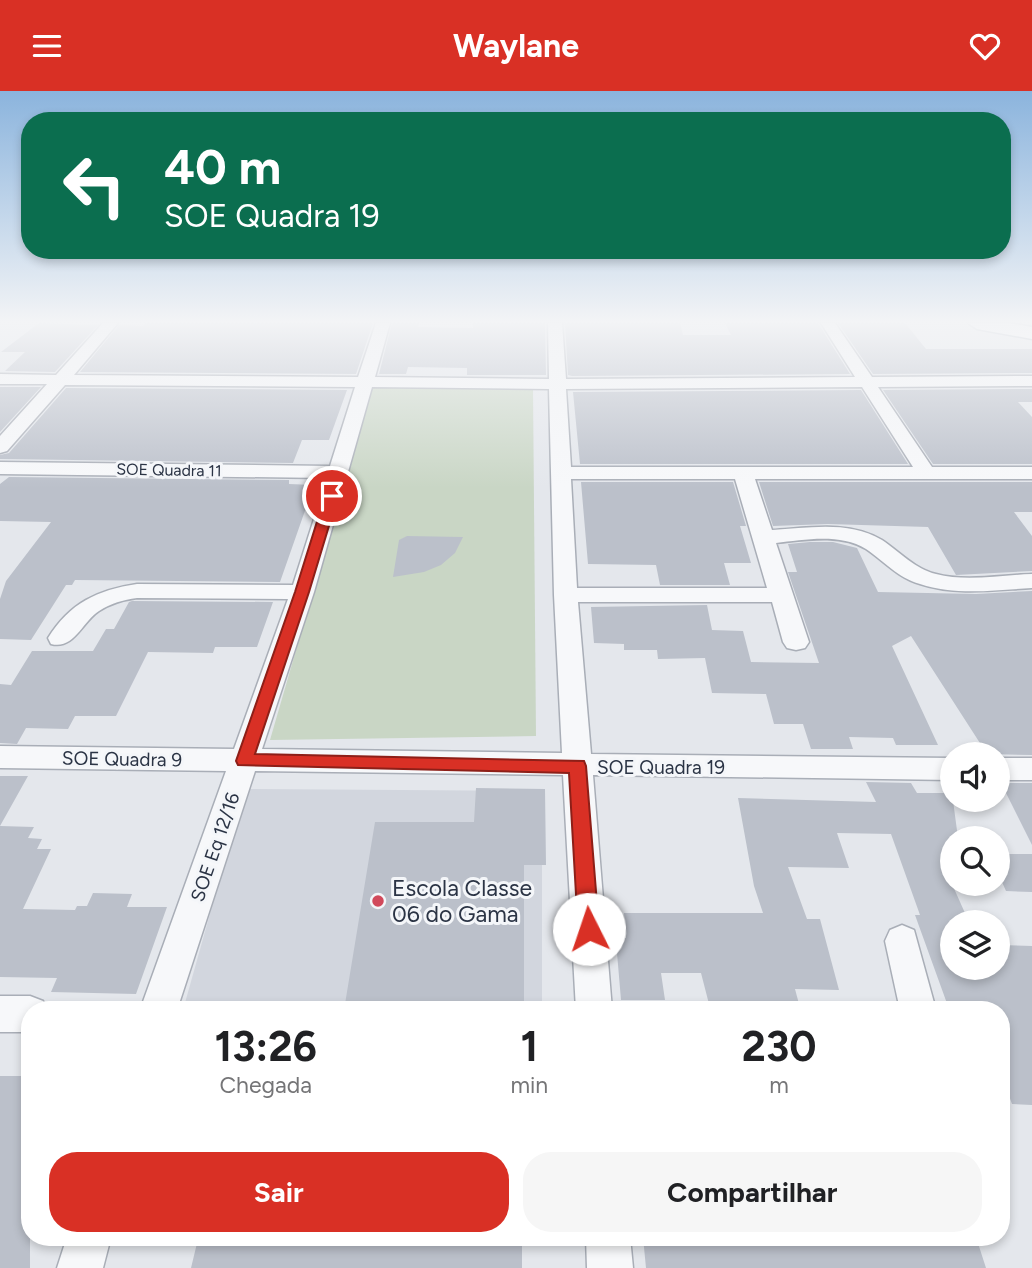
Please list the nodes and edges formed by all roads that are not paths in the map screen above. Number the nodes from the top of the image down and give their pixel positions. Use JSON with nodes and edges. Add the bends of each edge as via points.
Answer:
{"nodes":[{"id":1,"x":366,"y":378,"type":"edge"},
{"id":2,"x":557,"y":378,"type":"edge"},
{"id":3,"x":862,"y":378,"type":"edge"},
{"id":4,"x":0,"y":379,"type":"edge"},
{"id":5,"x":62,"y":379,"type":"junction"},
{"id":6,"x":365,"y":381,"type":"junction"},
{"id":7,"x":864,"y":381,"type":"junction"},
{"id":8,"x":1032,"y":381,"type":"edge"},
{"id":9,"x":557,"y":384,"type":"junction"},
{"id":10,"x":0,"y":447,"type":"edge"},
{"id":11,"x":0,"y":468,"type":"edge"},
{"id":12,"x":339,"y":471,"type":"junction"},
{"id":13,"x":743,"y":472,"type":"junction"},
{"id":14,"x":560,"y":473,"type":"junction"},
{"id":15,"x":1032,"y":473,"type":"edge"},
{"id":16,"x":927,"y":474,"type":"junction"},
{"id":17,"x":763,"y":537,"type":"junction"},
{"id":18,"x":1032,"y":582,"type":"edge"},
{"id":19,"x":302,"y":592,"type":"junction"},
{"id":20,"x":566,"y":595,"type":"junction"},
{"id":21,"x":782,"y":595,"type":"junction"},
{"id":22,"x":60,"y":638,"type":"dead end"},
{"id":23,"x":796,"y":642,"type":"dead end"},
{"id":24,"x":0,"y":757,"type":"edge"},
{"id":25,"x":244,"y":761,"type":"junction"},
{"id":26,"x":578,"y":766,"type":"junction"},
{"id":27,"x":940,"y":769,"type":"edge"},
{"id":28,"x":1010,"y":769,"type":"edge"},
{"id":29,"x":1032,"y":769,"type":"edge"},
{"id":30,"x":902,"y":941,"type":"dead end"},
{"id":31,"x":161,"y":1001,"type":"edge"},
{"id":32,"x":593,"y":1001,"type":"edge"},
{"id":33,"x":916,"y":1001,"type":"edge"},
{"id":34,"x":0,"y":1014,"type":"edge"},
{"id":35,"x":21,"y":1014,"type":"edge"},
{"id":36,"x":86,"y":1246,"type":"edge"},
{"id":37,"x":609,"y":1246,"type":"edge"},
{"id":38,"x":80,"y":1268,"type":"edge"},
{"id":39,"x":610,"y":1268,"type":"edge"}],
"edges":[{"from":1,"to":6,"type":"street","name":"SOE Eq 12/16"},
{"from":2,"to":9,"type":"street"},
{"from":3,"to":7,"type":"street"},
{"from":4,"to":5,"type":"street"},
{"from":5,"to":6,"type":"street"},
{"from":5,"to":10,"type":"street"},
{"from":6,"to":9,"type":"street"},
{"from":6,"to":12,"type":"street","name":"SOE Eq 12/16"},
{"from":7,"to":8,"type":"street"},
{"from":7,"to":9,"type":"street"},
{"from":7,"to":16,"type":"street"},
{"from":9,"to":14,"type":"street"},
{"from":11,"to":12,"type":"street","name":"SOE Quadra 11"},
{"from":12,"to":19,"type":"street","name":"SOE Eq 12/16"},
{"from":13,"to":14,"type":"street"},
{"from":13,"to":16,"type":"street"},
{"from":13,"to":17,"type":"street"},
{"from":14,"to":20,"type":"street"},
{"from":15,"to":16,"type":"street"},
{"from":17,"to":18,"type":"street","via":[[852,536],[874,544],[905,570],[929,580]]},
{"from":17,"to":21,"type":"street"},
{"from":19,"to":22,"type":"street","via":[[116,594],[80,611]]},
{"from":19,"to":25,"type":"street","name":"SOE Eq 12/16"},
{"from":20,"to":21,"type":"street"},
{"from":20,"to":26,"type":"street"},
{"from":21,"to":23,"type":"street"},
{"from":24,"to":25,"type":"street","name":"SOE Quadra 9"},
{"from":25,"to":26,"type":"street","name":"SOE Quadra 19"},
{"from":25,"to":31,"type":"street","name":"SOE Eq 12/16"},
{"from":26,"to":27,"type":"street","name":"SOE Quadra 19"},
{"from":26,"to":32,"type":"street"},
{"from":28,"to":29,"type":"street"},
{"from":30,"to":33,"type":"street"},
{"from":34,"to":35,"type":"street"},
{"from":36,"to":38,"type":"street"},
{"from":37,"to":39,"type":"street"}]}
